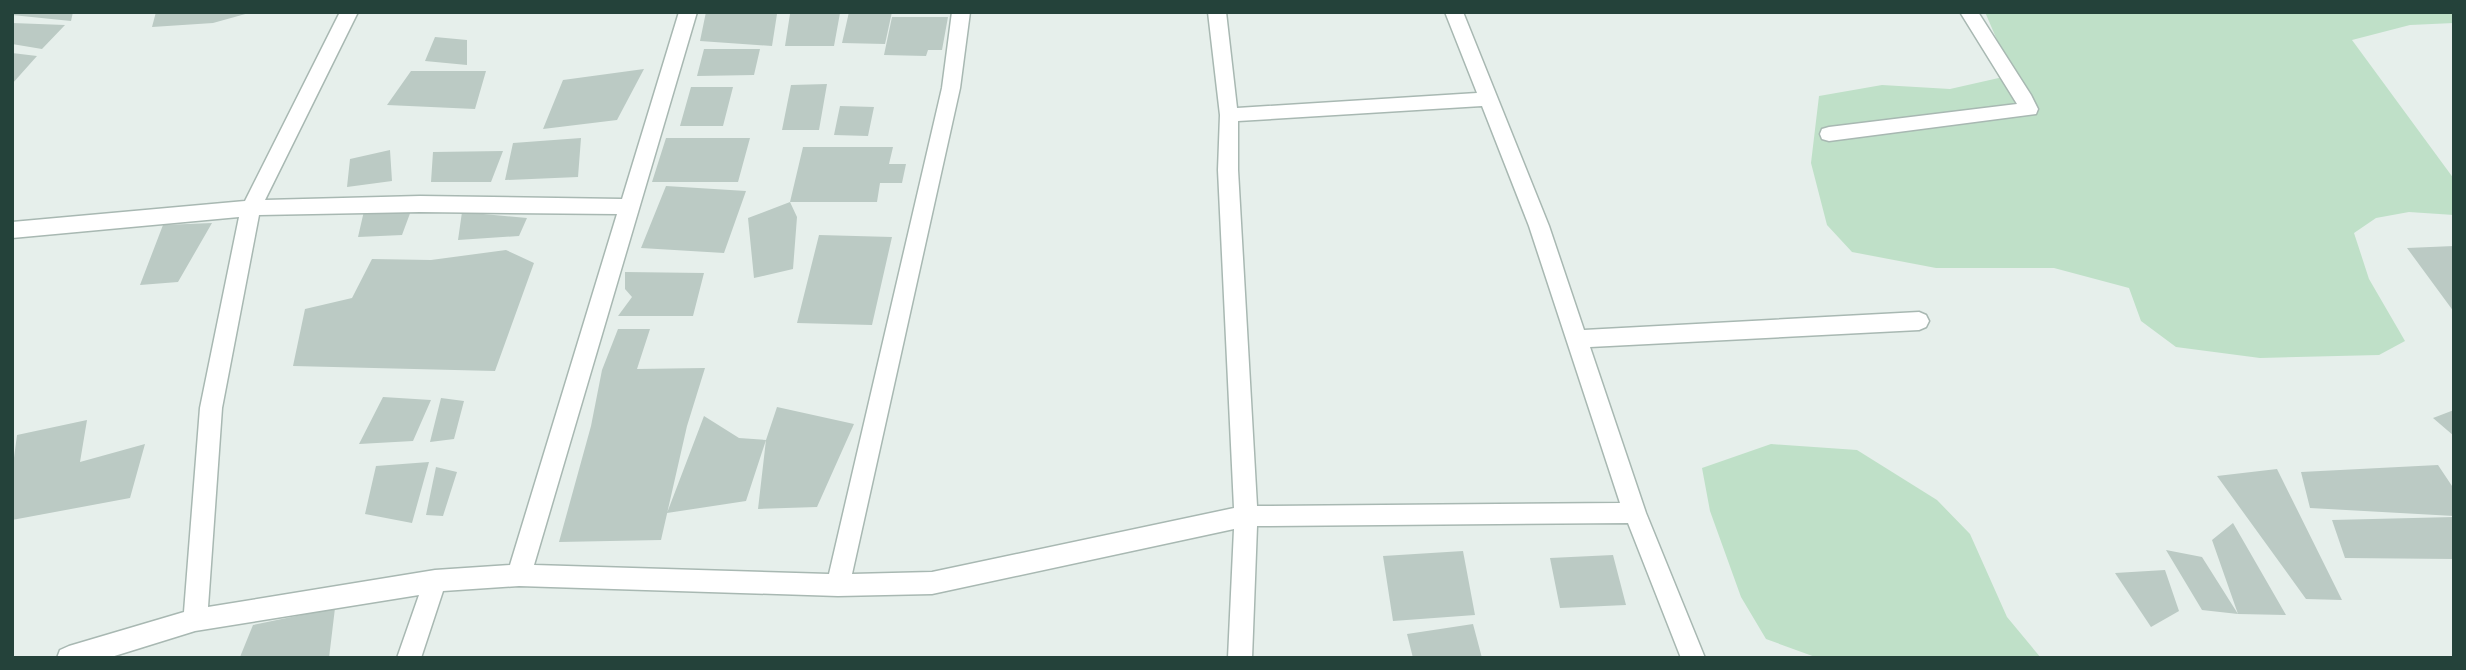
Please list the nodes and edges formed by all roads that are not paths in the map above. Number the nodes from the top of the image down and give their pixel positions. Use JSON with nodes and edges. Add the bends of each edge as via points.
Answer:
{"nodes":[{"id":1,"x":349,"y":12,"type":"edge"},
{"id":2,"x":688,"y":12,"type":"edge"},
{"id":3,"x":961,"y":12,"type":"edge"},
{"id":4,"x":1217,"y":12,"type":"edge"},
{"id":5,"x":1454,"y":12,"type":"edge"},
{"id":6,"x":1969,"y":12,"type":"edge"},
{"id":7,"x":1489,"y":99,"type":"junction"},
{"id":8,"x":1229,"y":116,"type":"junction"},
{"id":9,"x":1829,"y":134,"type":"dead end"},
{"id":10,"x":628,"y":207,"type":"junction"},
{"id":11,"x":251,"y":208,"type":"junction"},
{"id":12,"x":12,"y":230,"type":"edge"},
{"id":13,"x":1919,"y":321,"type":"dead end"},
{"id":14,"x":1576,"y":339,"type":"junction"},
{"id":15,"x":1635,"y":513,"type":"junction"},
{"id":16,"x":1246,"y":516,"type":"junction"},
{"id":17,"x":519,"y":576,"type":"junction"},
{"id":18,"x":435,"y":581,"type":"junction"},
{"id":19,"x":838,"y":584,"type":"junction"},
{"id":20,"x":195,"y":620,"type":"junction"},
{"id":21,"x":69,"y":658,"type":"edge"},
{"id":22,"x":409,"y":658,"type":"edge"},
{"id":23,"x":1240,"y":658,"type":"edge"},
{"id":24,"x":1693,"y":658,"type":"edge"}],
"edges":[{"from":1,"to":11,"type":"street"},
{"from":2,"to":10,"type":"street"},
{"from":3,"to":19,"type":"street","via":[[951,88]]},
{"from":4,"to":8,"type":"street"},
{"from":5,"to":7,"type":"street"},
{"from":6,"to":9,"type":"street","via":[[2029,109]]},
{"from":7,"to":8,"type":"street"},
{"from":7,"to":14,"type":"street","via":[[1539,226]]},
{"from":8,"to":16,"type":"street"},
{"from":10,"to":11,"type":"street","via":[[420,204]]},
{"from":10,"to":17,"type":"street"},
{"from":11,"to":12,"type":"street"},
{"from":11,"to":20,"type":"street","via":[[211,408]]},
{"from":13,"to":14,"type":"street"},
{"from":14,"to":15,"type":"street"},
{"from":15,"to":16,"type":"street"},
{"from":15,"to":24,"type":"street"},
{"from":16,"to":19,"type":"street","via":[[932,583]]},
{"from":16,"to":23,"type":"street"},
{"from":17,"to":18,"type":"street"},
{"from":17,"to":19,"type":"street"},
{"from":18,"to":20,"type":"street"},
{"from":18,"to":22,"type":"street"},
{"from":20,"to":21,"type":"street"}]}
